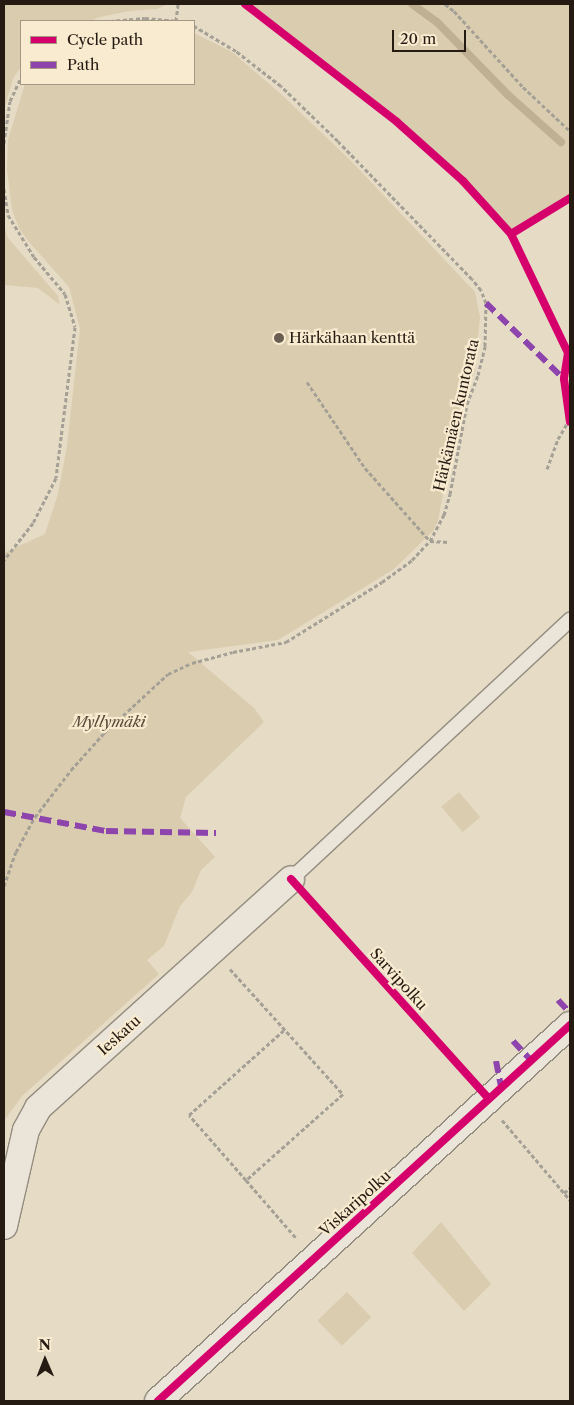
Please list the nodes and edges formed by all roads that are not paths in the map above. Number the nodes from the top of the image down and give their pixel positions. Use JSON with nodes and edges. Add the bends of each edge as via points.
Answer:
{"nodes":[{"id":1,"x":570,"y":620,"type":"edge"},
{"id":2,"x":291,"y":879,"type":"joint"},
{"id":3,"x":570,"y":1025,"type":"edge"},
{"id":4,"x":4,"y":1226,"type":"edge"},
{"id":5,"x":158,"y":1401,"type":"edge"}],
"edges":[{"from":1,"to":2,"type":"lane"},
{"from":2,"to":4,"type":"street","name":"Ieskatu","via":[[38,1108],[26,1130]]},
{"from":3,"to":5,"type":"street","name":"Viskaripolku"}]}
